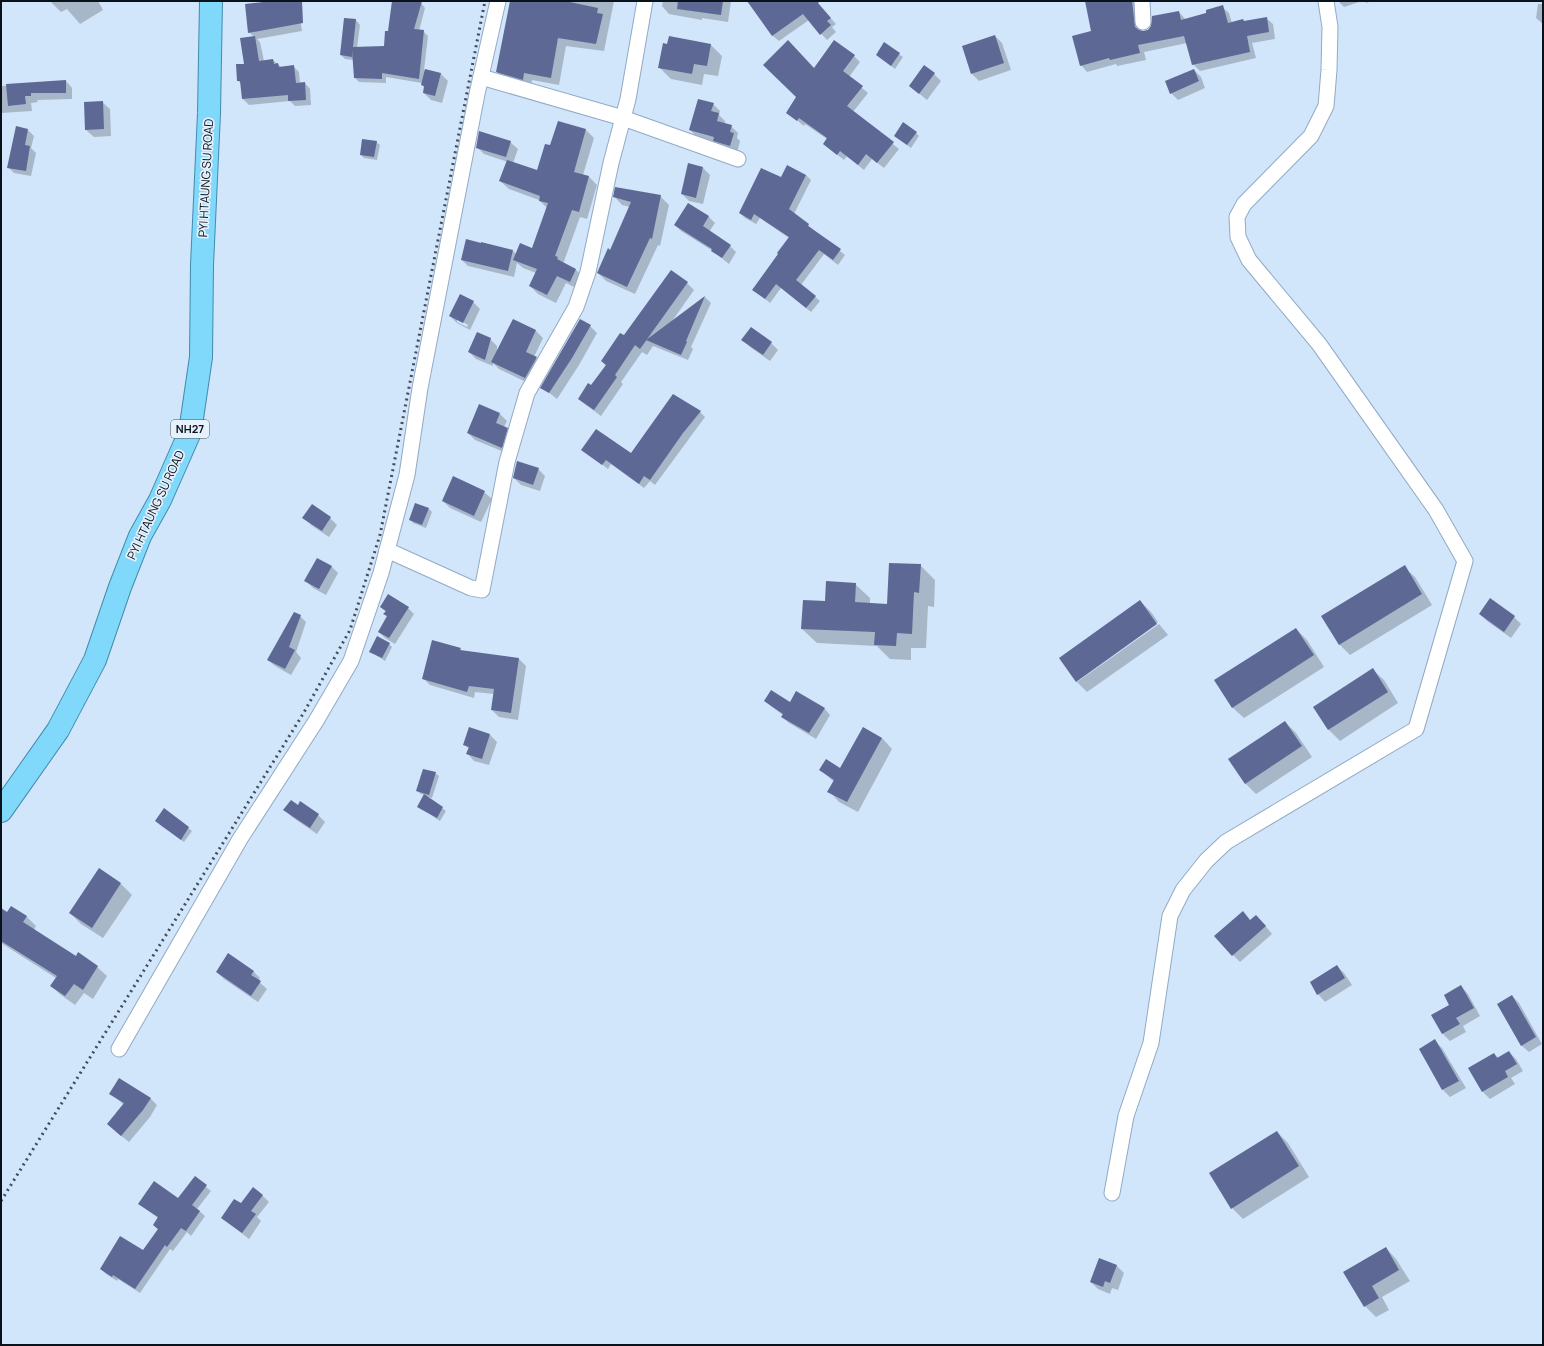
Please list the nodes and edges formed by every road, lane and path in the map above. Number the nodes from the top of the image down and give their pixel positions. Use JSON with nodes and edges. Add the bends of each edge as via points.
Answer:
{"nodes":[{"id":1,"x":211,"y":1,"type":"edge"},
{"id":2,"x":498,"y":1,"type":"edge"},
{"id":3,"x":645,"y":1,"type":"edge"},
{"id":4,"x":1142,"y":1,"type":"edge"},
{"id":5,"x":1326,"y":1,"type":"edge"},
{"id":6,"x":1143,"y":22,"type":"dead end"},
{"id":7,"x":481,"y":77,"type":"junction"},
{"id":8,"x":623,"y":118,"type":"junction"},
{"id":9,"x":738,"y":159,"type":"dead end"},
{"id":10,"x":387,"y":550,"type":"junction"},
{"id":11,"x":1,"y":811,"type":"edge"},
{"id":12,"x":119,"y":1049,"type":"dead end"},
{"id":13,"x":1112,"y":1193,"type":"dead end"}],
"edges":[{"from":1,"to":11,"type":"highway","name":"PYI HTAUNG SU ROAD","number":"NH27","via":[[201,358],[190,432],[160,500],[140,536],[95,660],[58,730]]},
{"from":2,"to":7,"type":"street"},
{"from":3,"to":8,"type":"street"},
{"from":4,"to":6,"type":"street"},
{"from":5,"to":13,"type":"street","via":[[1330,27],[1326,106],[1311,136],[1244,204],[1237,217],[1238,237],[1249,260],[1319,344],[1436,510],[1465,561],[1416,729],[1226,842],[1206,861],[1183,890],[1170,916],[1151,1043],[1126,1116]]},
{"from":7,"to":8,"type":"street"},
{"from":7,"to":10,"type":"street","via":[[420,388],[407,475]]},
{"from":8,"to":9,"type":"street"},
{"from":8,"to":10,"type":"street","via":[[586,279],[576,307],[527,393],[508,462],[482,590],[471,588]]},
{"from":10,"to":12,"type":"street","via":[[351,661],[240,839]]}]}
